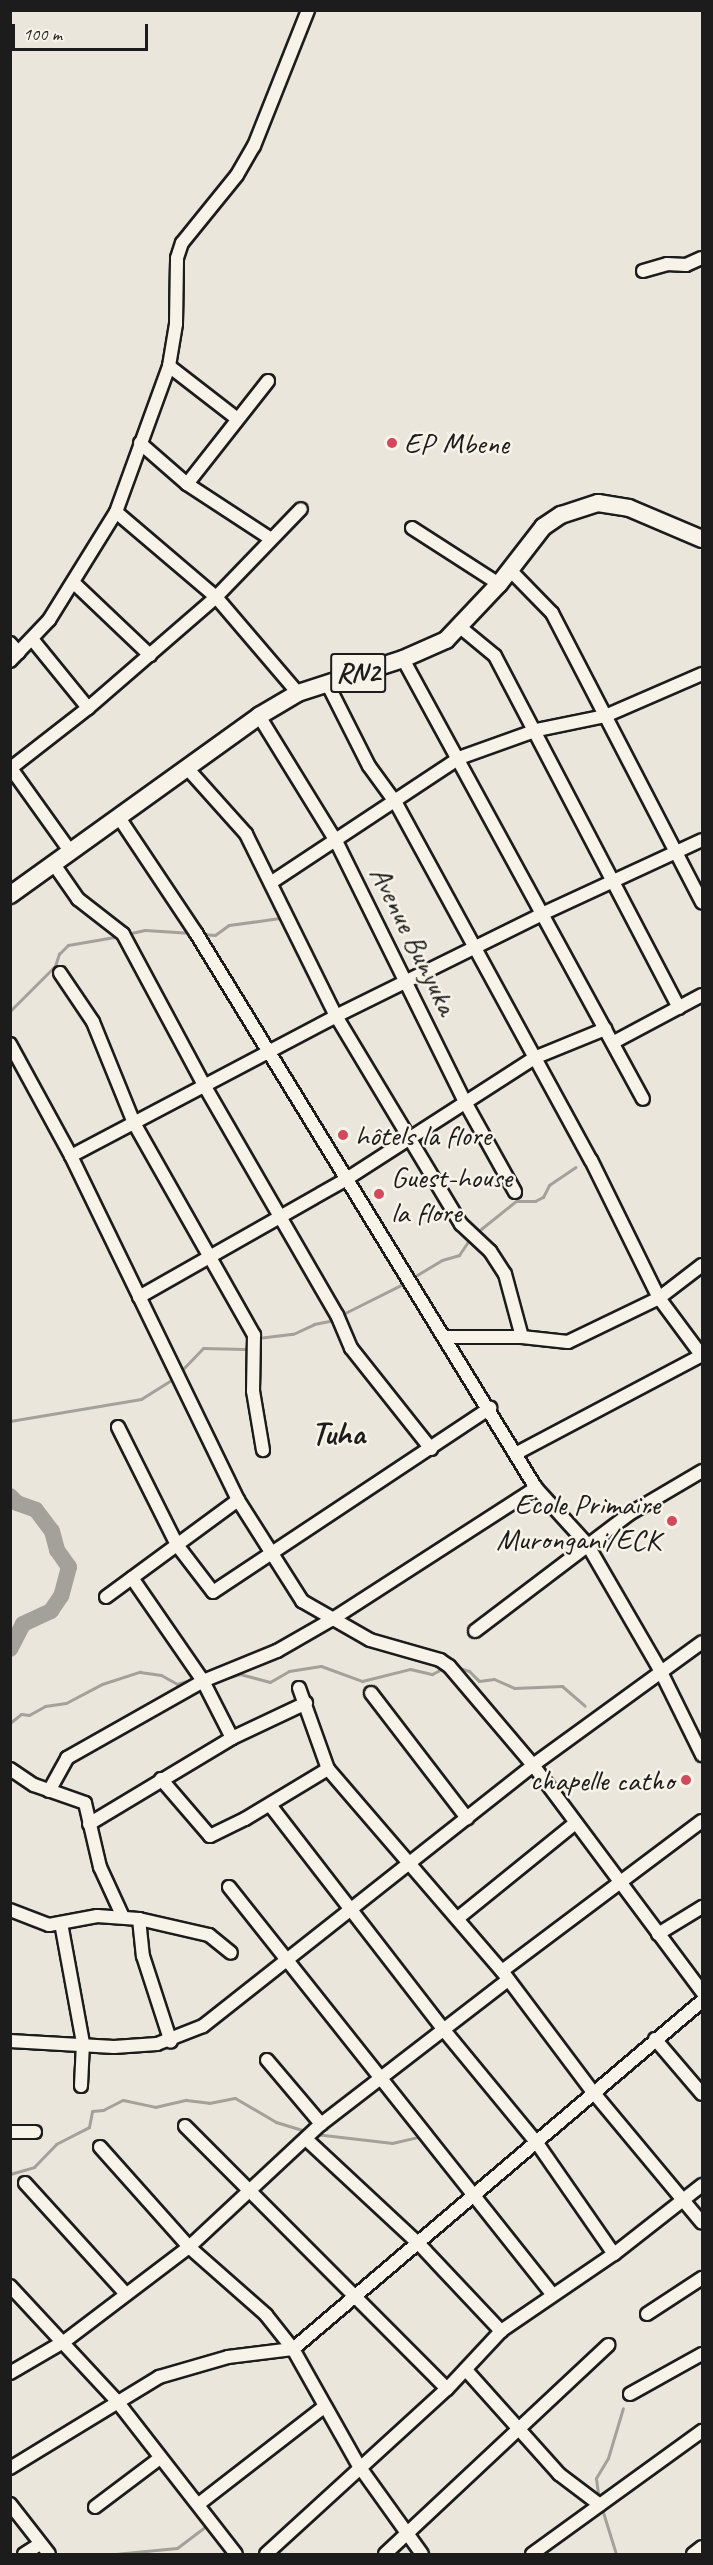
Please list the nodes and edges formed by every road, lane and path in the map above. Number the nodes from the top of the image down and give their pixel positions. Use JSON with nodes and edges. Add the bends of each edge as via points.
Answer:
{"nodes":[{"id":1,"x":308,"y":10,"type":"edge"},
{"id":2,"x":702,"y":258,"type":"edge"},
{"id":3,"x":643,"y":272,"type":"dead end"},
{"id":4,"x":169,"y":366,"type":"junction"},
{"id":5,"x":268,"y":381,"type":"dead end"},
{"id":6,"x":236,"y":418,"type":"junction"},
{"id":7,"x":140,"y":443,"type":"junction"},
{"id":8,"x":188,"y":483,"type":"junction"},
{"id":9,"x":301,"y":509,"type":"dead end"},
{"id":10,"x":116,"y":512,"type":"junction"},
{"id":11,"x":412,"y":528,"type":"dead end"},
{"id":12,"x":271,"y":539,"type":"junction"},
{"id":13,"x":702,"y":539,"type":"edge"},
{"id":14,"x":509,"y":569,"type":"junction"},
{"id":15,"x":74,"y":583,"type":"junction"},
{"id":16,"x":499,"y":584,"type":"junction"},
{"id":17,"x":216,"y":597,"type":"junction"},
{"id":18,"x":460,"y":627,"type":"junction"},
{"id":19,"x":32,"y":639,"type":"junction"},
{"id":20,"x":10,"y":643,"type":"edge"},
{"id":21,"x":150,"y":655,"type":"junction"},
{"id":22,"x":15,"y":657,"type":"edge"},
{"id":23,"x":403,"y":659,"type":"junction"},
{"id":24,"x":702,"y":674,"type":"edge"},
{"id":25,"x":327,"y":683,"type":"junction"},
{"id":26,"x":298,"y":693,"type":"junction"},
{"id":27,"x":88,"y":708,"type":"junction"},
{"id":28,"x":259,"y":716,"type":"junction"},
{"id":29,"x":605,"y":716,"type":"junction"},
{"id":30,"x":537,"y":730,"type":"junction"},
{"id":31,"x":459,"y":758,"type":"junction"},
{"id":32,"x":11,"y":767,"type":"edge"},
{"id":33,"x":187,"y":768,"type":"junction"},
{"id":34,"x":396,"y":802,"type":"junction"},
{"id":35,"x":118,"y":816,"type":"junction"},
{"id":36,"x":702,"y":840,"type":"edge"},
{"id":37,"x":336,"y":841,"type":"junction"},
{"id":38,"x":70,"y":851,"type":"junction"},
{"id":39,"x":678,"y":851,"type":"junction"},
{"id":40,"x":53,"y":863,"type":"junction"},
{"id":41,"x":612,"y":880,"type":"junction"},
{"id":42,"x":272,"y":882,"type":"junction"},
{"id":43,"x":10,"y":895,"type":"edge"},
{"id":44,"x":702,"y":902,"type":"edge"},
{"id":45,"x":542,"y":914,"type":"junction"},
{"id":46,"x":475,"y":950,"type":"junction"},
{"id":47,"x":60,"y":973,"type":"dead end"},
{"id":48,"x":407,"y":983,"type":"junction"},
{"id":49,"x":702,"y":995,"type":"edge"},
{"id":50,"x":679,"y":1008,"type":"junction"},
{"id":51,"x":336,"y":1016,"type":"junction"},
{"id":52,"x":605,"y":1029,"type":"junction"},
{"id":53,"x":614,"y":1042,"type":"junction"},
{"id":54,"x":10,"y":1044,"type":"edge"},
{"id":55,"x":267,"y":1052,"type":"junction"},
{"id":56,"x":534,"y":1058,"type":"junction"},
{"id":57,"x":204,"y":1085,"type":"junction"},
{"id":58,"x":642,"y":1100,"type":"dead end"},
{"id":59,"x":465,"y":1102,"type":"junction"},
{"id":60,"x":134,"y":1123,"type":"junction"},
{"id":61,"x":409,"y":1138,"type":"junction"},
{"id":62,"x":70,"y":1156,"type":"junction"},
{"id":63,"x":345,"y":1180,"type":"junction"},
{"id":64,"x":515,"y":1192,"type":"dead end"},
{"id":65,"x":282,"y":1216,"type":"junction"},
{"id":66,"x":208,"y":1259,"type":"junction"},
{"id":67,"x":702,"y":1266,"type":"edge"},
{"id":68,"x":139,"y":1297,"type":"junction"},
{"id":69,"x":659,"y":1298,"type":"junction"},
{"id":70,"x":445,"y":1337,"type":"junction"},
{"id":71,"x":522,"y":1337,"type":"junction"},
{"id":72,"x":702,"y":1356,"type":"edge"},
{"id":73,"x":490,"y":1408,"type":"junction"},
{"id":74,"x":118,"y":1427,"type":"dead end"},
{"id":75,"x":430,"y":1449,"type":"junction"},
{"id":76,"x":263,"y":1450,"type":"dead end"},
{"id":77,"x":517,"y":1453,"type":"junction"},
{"id":78,"x":702,"y":1471,"type":"edge"},
{"id":79,"x":536,"y":1488,"type":"junction"},
{"id":80,"x":238,"y":1500,"type":"junction"},
{"id":81,"x":586,"y":1544,"type":"junction"},
{"id":82,"x":177,"y":1545,"type":"junction"},
{"id":83,"x":271,"y":1554,"type":"junction"},
{"id":84,"x":132,"y":1578,"type":"junction"},
{"id":85,"x":106,"y":1597,"type":"dead end"},
{"id":86,"x":331,"y":1620,"type":"junction"},
{"id":87,"x":475,"y":1631,"type":"dead end"},
{"id":88,"x":702,"y":1642,"type":"edge"},
{"id":89,"x":660,"y":1670,"type":"junction"},
{"id":90,"x":203,"y":1681,"type":"junction"},
{"id":91,"x":299,"y":1688,"type":"dead end"},
{"id":92,"x":371,"y":1693,"type":"dead end"},
{"id":93,"x":306,"y":1703,"type":"junction"},
{"id":94,"x":232,"y":1738,"type":"junction"},
{"id":95,"x":702,"y":1755,"type":"edge"},
{"id":96,"x":533,"y":1765,"type":"junction"},
{"id":97,"x":328,"y":1768,"type":"junction"},
{"id":98,"x":10,"y":1769,"type":"edge"},
{"id":99,"x":161,"y":1779,"type":"junction"},
{"id":100,"x":49,"y":1791,"type":"junction"},
{"id":101,"x":270,"y":1805,"type":"junction"},
{"id":102,"x":467,"y":1818,"type":"junction"},
{"id":103,"x":702,"y":1821,"type":"edge"},
{"id":104,"x":89,"y":1824,"type":"junction"},
{"id":105,"x":574,"y":1824,"type":"junction"},
{"id":106,"x":410,"y":1861,"type":"junction"},
{"id":107,"x":618,"y":1881,"type":"junction"},
{"id":108,"x":229,"y":1887,"type":"dead end"},
{"id":109,"x":702,"y":1907,"type":"edge"},
{"id":110,"x":10,"y":1910,"type":"edge"},
{"id":111,"x":350,"y":1911,"type":"junction"},
{"id":112,"x":123,"y":1917,"type":"junction"},
{"id":113,"x":458,"y":1918,"type":"junction"},
{"id":114,"x":139,"y":1919,"type":"junction"},
{"id":115,"x":61,"y":1923,"type":"junction"},
{"id":116,"x":658,"y":1934,"type":"junction"},
{"id":117,"x":231,"y":1953,"type":"dead end"},
{"id":118,"x":289,"y":1959,"type":"junction"},
{"id":119,"x":505,"y":1976,"type":"junction"},
{"id":120,"x":702,"y":1992,"type":"edge"},
{"id":121,"x":702,"y":2001,"type":"edge"},
{"id":122,"x":442,"y":2029,"type":"junction"},
{"id":123,"x":655,"y":2039,"type":"junction"},
{"id":124,"x":10,"y":2041,"type":"edge"},
{"id":125,"x":171,"y":2042,"type":"junction"},
{"id":126,"x":83,"y":2043,"type":"junction"},
{"id":127,"x":267,"y":2060,"type":"dead end"},
{"id":128,"x":376,"y":2078,"type":"junction"},
{"id":129,"x":81,"y":2086,"type":"dead end"},
{"id":130,"x":593,"y":2092,"type":"junction"},
{"id":131,"x":702,"y":2094,"type":"edge"},
{"id":132,"x":321,"y":2124,"type":"junction"},
{"id":133,"x":185,"y":2126,"type":"dead end"},
{"id":134,"x":10,"y":2132,"type":"edge"},
{"id":135,"x":35,"y":2132,"type":"dead end"},
{"id":136,"x":306,"y":2139,"type":"junction"},
{"id":137,"x":537,"y":2144,"type":"junction"},
{"id":138,"x":99,"y":2147,"type":"dead end"},
{"id":139,"x":25,"y":2183,"type":"dead end"},
{"id":140,"x":702,"y":2185,"type":"edge"},
{"id":141,"x":248,"y":2192,"type":"junction"},
{"id":142,"x":476,"y":2196,"type":"junction"},
{"id":143,"x":684,"y":2200,"type":"junction"},
{"id":144,"x":702,"y":2223,"type":"edge"},
{"id":145,"x":419,"y":2244,"type":"junction"},
{"id":146,"x":189,"y":2247,"type":"junction"},
{"id":147,"x":614,"y":2254,"type":"junction"},
{"id":148,"x":702,"y":2278,"type":"edge"},
{"id":149,"x":10,"y":2286,"type":"edge"},
{"id":150,"x":126,"y":2294,"type":"junction"},
{"id":151,"x":552,"y":2294,"type":"junction"},
{"id":152,"x":356,"y":2296,"type":"junction"},
{"id":153,"x":647,"y":2314,"type":"dead end"},
{"id":154,"x":501,"y":2331,"type":"junction"},
{"id":155,"x":65,"y":2341,"type":"junction"},
{"id":156,"x":608,"y":2345,"type":"dead end"},
{"id":157,"x":293,"y":2349,"type":"junction"},
{"id":158,"x":702,"y":2354,"type":"edge"},
{"id":159,"x":466,"y":2370,"type":"junction"},
{"id":160,"x":10,"y":2373,"type":"edge"},
{"id":161,"x":447,"y":2389,"type":"junction"},
{"id":162,"x":630,"y":2394,"type":"dead end"},
{"id":163,"x":117,"y":2400,"type":"junction"},
{"id":164,"x":325,"y":2406,"type":"junction"},
{"id":165,"x":702,"y":2431,"type":"edge"},
{"id":166,"x":519,"y":2432,"type":"junction"},
{"id":167,"x":160,"y":2458,"type":"junction"},
{"id":168,"x":359,"y":2466,"type":"junction"},
{"id":169,"x":10,"y":2468,"type":"edge"},
{"id":170,"x":200,"y":2503,"type":"junction"},
{"id":171,"x":10,"y":2504,"type":"edge"},
{"id":172,"x":600,"y":2505,"type":"junction"},
{"id":173,"x":95,"y":2506,"type":"dead end"},
{"id":174,"x":409,"y":2534,"type":"junction"},
{"id":175,"x":40,"y":2544,"type":"junction"},
{"id":176,"x":702,"y":2547,"type":"edge"},
{"id":177,"x":24,"y":2554,"type":"edge"},
{"id":178,"x":49,"y":2554,"type":"edge"},
{"id":179,"x":236,"y":2554,"type":"edge"},
{"id":180,"x":266,"y":2554,"type":"edge"},
{"id":181,"x":384,"y":2554,"type":"edge"},
{"id":182,"x":422,"y":2554,"type":"edge"},
{"id":183,"x":532,"y":2554,"type":"edge"},
{"id":184,"x":693,"y":2554,"type":"edge"}],
"edges":[{"from":1,"to":4,"type":"street","via":[[254,146],[237,175],[182,243],[177,258],[176,324]]},
{"from":2,"to":3,"type":"street"},
{"from":4,"to":6,"type":"street"},
{"from":4,"to":7,"type":"street"},
{"from":5,"to":6,"type":"street"},
{"from":6,"to":8,"type":"street"},
{"from":7,"to":8,"type":"street"},
{"from":7,"to":10,"type":"street"},
{"from":8,"to":12,"type":"street"},
{"from":9,"to":12,"type":"street"},
{"from":10,"to":15,"type":"street"},
{"from":10,"to":17,"type":"street"},
{"from":11,"to":16,"type":"street"},
{"from":12,"to":17,"type":"street"},
{"from":13,"to":14,"type":"highway","number":"RN2","via":[[629,508],[598,503],[578,507],[543,528]]},
{"from":14,"to":16,"type":"highway","number":"RN2"},
{"from":14,"to":29,"type":"street","via":[[552,613]]},
{"from":15,"to":19,"type":"street"},
{"from":15,"to":21,"type":"street"},
{"from":16,"to":18,"type":"highway","number":"RN2"},
{"from":17,"to":21,"type":"street"},
{"from":17,"to":26,"type":"street"},
{"from":18,"to":23,"type":"highway","number":"RN2","via":[[431,649]]},
{"from":18,"to":30,"type":"street","via":[[495,656]]},
{"from":19,"to":22,"type":"street"},
{"from":19,"to":27,"type":"street"},
{"from":20,"to":22,"type":"street"},
{"from":21,"to":27,"type":"street"},
{"from":23,"to":25,"type":"highway","number":"RN2"},
{"from":23,"to":31,"type":"street"},
{"from":24,"to":29,"type":"street"},
{"from":25,"to":26,"type":"highway","number":"RN2"},
{"from":25,"to":34,"type":"street","via":[[369,766]]},
{"from":26,"to":28,"type":"highway","number":"RN2"},
{"from":27,"to":32,"type":"street"},
{"from":28,"to":33,"type":"highway","number":"RN2"},
{"from":28,"to":37,"type":"street","name":"Avenue Bunyuka"},
{"from":29,"to":30,"type":"street"},
{"from":29,"to":39,"type":"street"},
{"from":30,"to":31,"type":"street"},
{"from":30,"to":41,"type":"street"},
{"from":31,"to":34,"type":"street"},
{"from":31,"to":45,"type":"street"},
{"from":32,"to":38,"type":"street"},
{"from":33,"to":35,"type":"highway","number":"RN2"},
{"from":33,"to":42,"type":"street","via":[[246,834]]},
{"from":34,"to":37,"type":"street"},
{"from":34,"to":46,"type":"street"},
{"from":35,"to":38,"type":"highway","number":"RN2"},
{"from":35,"to":55,"type":"street","via":[[196,933]]},
{"from":36,"to":39,"type":"street"},
{"from":37,"to":42,"type":"street"},
{"from":37,"to":48,"type":"street","name":"Avenue Bunyuka"},
{"from":38,"to":40,"type":"highway","number":"RN2"},
{"from":39,"to":41,"type":"street"},
{"from":39,"to":44,"type":"street"},
{"from":40,"to":43,"type":"highway","number":"RN2"},
{"from":40,"to":57,"type":"street","via":[[78,899],[123,936]]},
{"from":41,"to":45,"type":"street"},
{"from":41,"to":50,"type":"street"},
{"from":42,"to":51,"type":"street"},
{"from":45,"to":46,"type":"street"},
{"from":45,"to":52,"type":"street"},
{"from":46,"to":48,"type":"street"},
{"from":46,"to":56,"type":"street"},
{"from":47,"to":60,"type":"street","via":[[93,1022]]},
{"from":48,"to":51,"type":"street"},
{"from":48,"to":59,"type":"street","name":"Avenue Bunyuka"},
{"from":49,"to":50,"type":"street"},
{"from":50,"to":53,"type":"street"},
{"from":51,"to":55,"type":"street"},
{"from":51,"to":61,"type":"street"},
{"from":52,"to":53,"type":"street"},
{"from":52,"to":56,"type":"street"},
{"from":53,"to":58,"type":"street"},
{"from":54,"to":62,"type":"street"},
{"from":55,"to":57,"type":"street"},
{"from":55,"to":63,"type":"street"},
{"from":56,"to":59,"type":"street"},
{"from":56,"to":69,"type":"street","via":[[591,1160]]},
{"from":57,"to":60,"type":"street"},
{"from":57,"to":65,"type":"street"},
{"from":59,"to":61,"type":"street"},
{"from":59,"to":64,"type":"street","name":"Avenue Bunyuka"},
{"from":60,"to":62,"type":"street"},
{"from":60,"to":66,"type":"street"},
{"from":61,"to":63,"type":"street"},
{"from":61,"to":71,"type":"street","via":[[461,1224],[490,1251],[505,1274]]},
{"from":62,"to":68,"type":"street"},
{"from":63,"to":65,"type":"street"},
{"from":63,"to":70,"type":"street"},
{"from":65,"to":66,"type":"street"},
{"from":65,"to":75,"type":"street","via":[[351,1348]]},
{"from":66,"to":68,"type":"street"},
{"from":66,"to":76,"type":"street","via":[[255,1340],[253,1391]]},
{"from":67,"to":69,"type":"street"},
{"from":68,"to":80,"type":"street"},
{"from":69,"to":71,"type":"street","via":[[568,1342]]},
{"from":69,"to":72,"type":"street"},
{"from":70,"to":71,"type":"street"},
{"from":70,"to":73,"type":"street"},
{"from":72,"to":77,"type":"street"},
{"from":73,"to":75,"type":"street"},
{"from":73,"to":77,"type":"street"},
{"from":74,"to":82,"type":"street"},
{"from":75,"to":83,"type":"street"},
{"from":77,"to":79,"type":"street"},
{"from":78,"to":81,"type":"street"},
{"from":79,"to":81,"type":"street"},
{"from":79,"to":86,"type":"street"},
{"from":80,"to":82,"type":"street"},
{"from":80,"to":83,"type":"street"},
{"from":81,"to":87,"type":"street"},
{"from":81,"to":89,"type":"street"},
{"from":82,"to":83,"type":"street","via":[[213,1592]]},
{"from":82,"to":84,"type":"street"},
{"from":83,"to":86,"type":"street","via":[[302,1601]]},
{"from":84,"to":85,"type":"street"},
{"from":84,"to":90,"type":"street"},
{"from":86,"to":90,"type":"street","via":[[277,1651]]},
{"from":86,"to":96,"type":"street","via":[[370,1640],[449,1666]]},
{"from":88,"to":89,"type":"street"},
{"from":89,"to":95,"type":"street"},
{"from":89,"to":96,"type":"street"},
{"from":90,"to":94,"type":"street"},
{"from":90,"to":100,"type":"street","via":[[67,1758]]},
{"from":91,"to":93,"type":"street"},
{"from":92,"to":102,"type":"street"},
{"from":93,"to":94,"type":"street"},
{"from":93,"to":97,"type":"street"},
{"from":94,"to":99,"type":"street"},
{"from":96,"to":102,"type":"street"},
{"from":96,"to":105,"type":"street"},
{"from":97,"to":101,"type":"street"},
{"from":97,"to":106,"type":"street"},
{"from":98,"to":100,"type":"street"},
{"from":99,"to":101,"type":"street","via":[[210,1836]]},
{"from":99,"to":104,"type":"street"},
{"from":100,"to":104,"type":"street","via":[[85,1803]]},
{"from":101,"to":111,"type":"street"},
{"from":102,"to":106,"type":"street"},
{"from":103,"to":107,"type":"street"},
{"from":104,"to":112,"type":"street","via":[[100,1868]]},
{"from":105,"to":107,"type":"street"},
{"from":105,"to":113,"type":"street"},
{"from":106,"to":111,"type":"street"},
{"from":106,"to":113,"type":"street"},
{"from":107,"to":116,"type":"street"},
{"from":107,"to":119,"type":"street"},
{"from":108,"to":118,"type":"street"},
{"from":109,"to":116,"type":"street"},
{"from":110,"to":115,"type":"street","via":[[49,1925]]},
{"from":111,"to":118,"type":"street"},
{"from":111,"to":122,"type":"street"},
{"from":112,"to":114,"type":"street"},
{"from":112,"to":115,"type":"street","via":[[98,1916]]},
{"from":113,"to":119,"type":"street"},
{"from":114,"to":117,"type":"street","via":[[209,1935]]},
{"from":114,"to":125,"type":"street","via":[[143,1956]]},
{"from":115,"to":126,"type":"street"},
{"from":116,"to":120,"type":"street"},
{"from":118,"to":125,"type":"street","via":[[203,2026]]},
{"from":118,"to":128,"type":"street"},
{"from":119,"to":122,"type":"street"},
{"from":119,"to":130,"type":"street"},
{"from":121,"to":123,"type":"street"},
{"from":122,"to":128,"type":"street"},
{"from":122,"to":137,"type":"street"},
{"from":123,"to":130,"type":"street"},
{"from":123,"to":131,"type":"street"},
{"from":124,"to":126,"type":"street"},
{"from":125,"to":126,"type":"street","via":[[114,2047]]},
{"from":126,"to":129,"type":"street"},
{"from":127,"to":132,"type":"street"},
{"from":128,"to":132,"type":"street"},
{"from":128,"to":142,"type":"street"},
{"from":130,"to":137,"type":"street"},
{"from":130,"to":143,"type":"street"},
{"from":132,"to":136,"type":"street"},
{"from":133,"to":141,"type":"street"},
{"from":134,"to":135,"type":"street"},
{"from":136,"to":141,"type":"street"},
{"from":136,"to":145,"type":"street"},
{"from":137,"to":142,"type":"street"},
{"from":137,"to":147,"type":"street"},
{"from":138,"to":146,"type":"street"},
{"from":139,"to":150,"type":"street"},
{"from":140,"to":143,"type":"street"},
{"from":141,"to":146,"type":"street"},
{"from":141,"to":152,"type":"street"},
{"from":142,"to":145,"type":"street"},
{"from":142,"to":151,"type":"street"},
{"from":143,"to":144,"type":"street"},
{"from":143,"to":147,"type":"street"},
{"from":145,"to":152,"type":"street"},
{"from":145,"to":154,"type":"street"},
{"from":146,"to":150,"type":"street"},
{"from":146,"to":157,"type":"street","via":[[266,2315]]},
{"from":147,"to":151,"type":"street"},
{"from":148,"to":153,"type":"street"},
{"from":149,"to":155,"type":"street"},
{"from":150,"to":155,"type":"street"},
{"from":151,"to":154,"type":"street"},
{"from":152,"to":157,"type":"street"},
{"from":152,"to":161,"type":"street"},
{"from":154,"to":159,"type":"street"},
{"from":155,"to":160,"type":"street"},
{"from":155,"to":163,"type":"street"},
{"from":156,"to":166,"type":"street"},
{"from":157,"to":163,"type":"street","via":[[228,2357],[159,2377]]},
{"from":157,"to":164,"type":"street"},
{"from":158,"to":162,"type":"street"},
{"from":159,"to":161,"type":"street"},
{"from":159,"to":166,"type":"street"},
{"from":161,"to":168,"type":"street"},
{"from":163,"to":167,"type":"street"},
{"from":163,"to":169,"type":"street"},
{"from":164,"to":168,"type":"street"},
{"from":164,"to":170,"type":"street"},
{"from":165,"to":172,"type":"street"},
{"from":166,"to":172,"type":"street","via":[[559,2474]]},
{"from":166,"to":174,"type":"street"},
{"from":167,"to":170,"type":"street"},
{"from":167,"to":173,"type":"street"},
{"from":168,"to":174,"type":"street"},
{"from":168,"to":180,"type":"street"},
{"from":170,"to":179,"type":"street"},
{"from":171,"to":175,"type":"street"},
{"from":172,"to":183,"type":"street"},
{"from":174,"to":181,"type":"street"},
{"from":174,"to":182,"type":"street"},
{"from":175,"to":177,"type":"street"},
{"from":175,"to":178,"type":"street"},
{"from":176,"to":184,"type":"street"}]}
